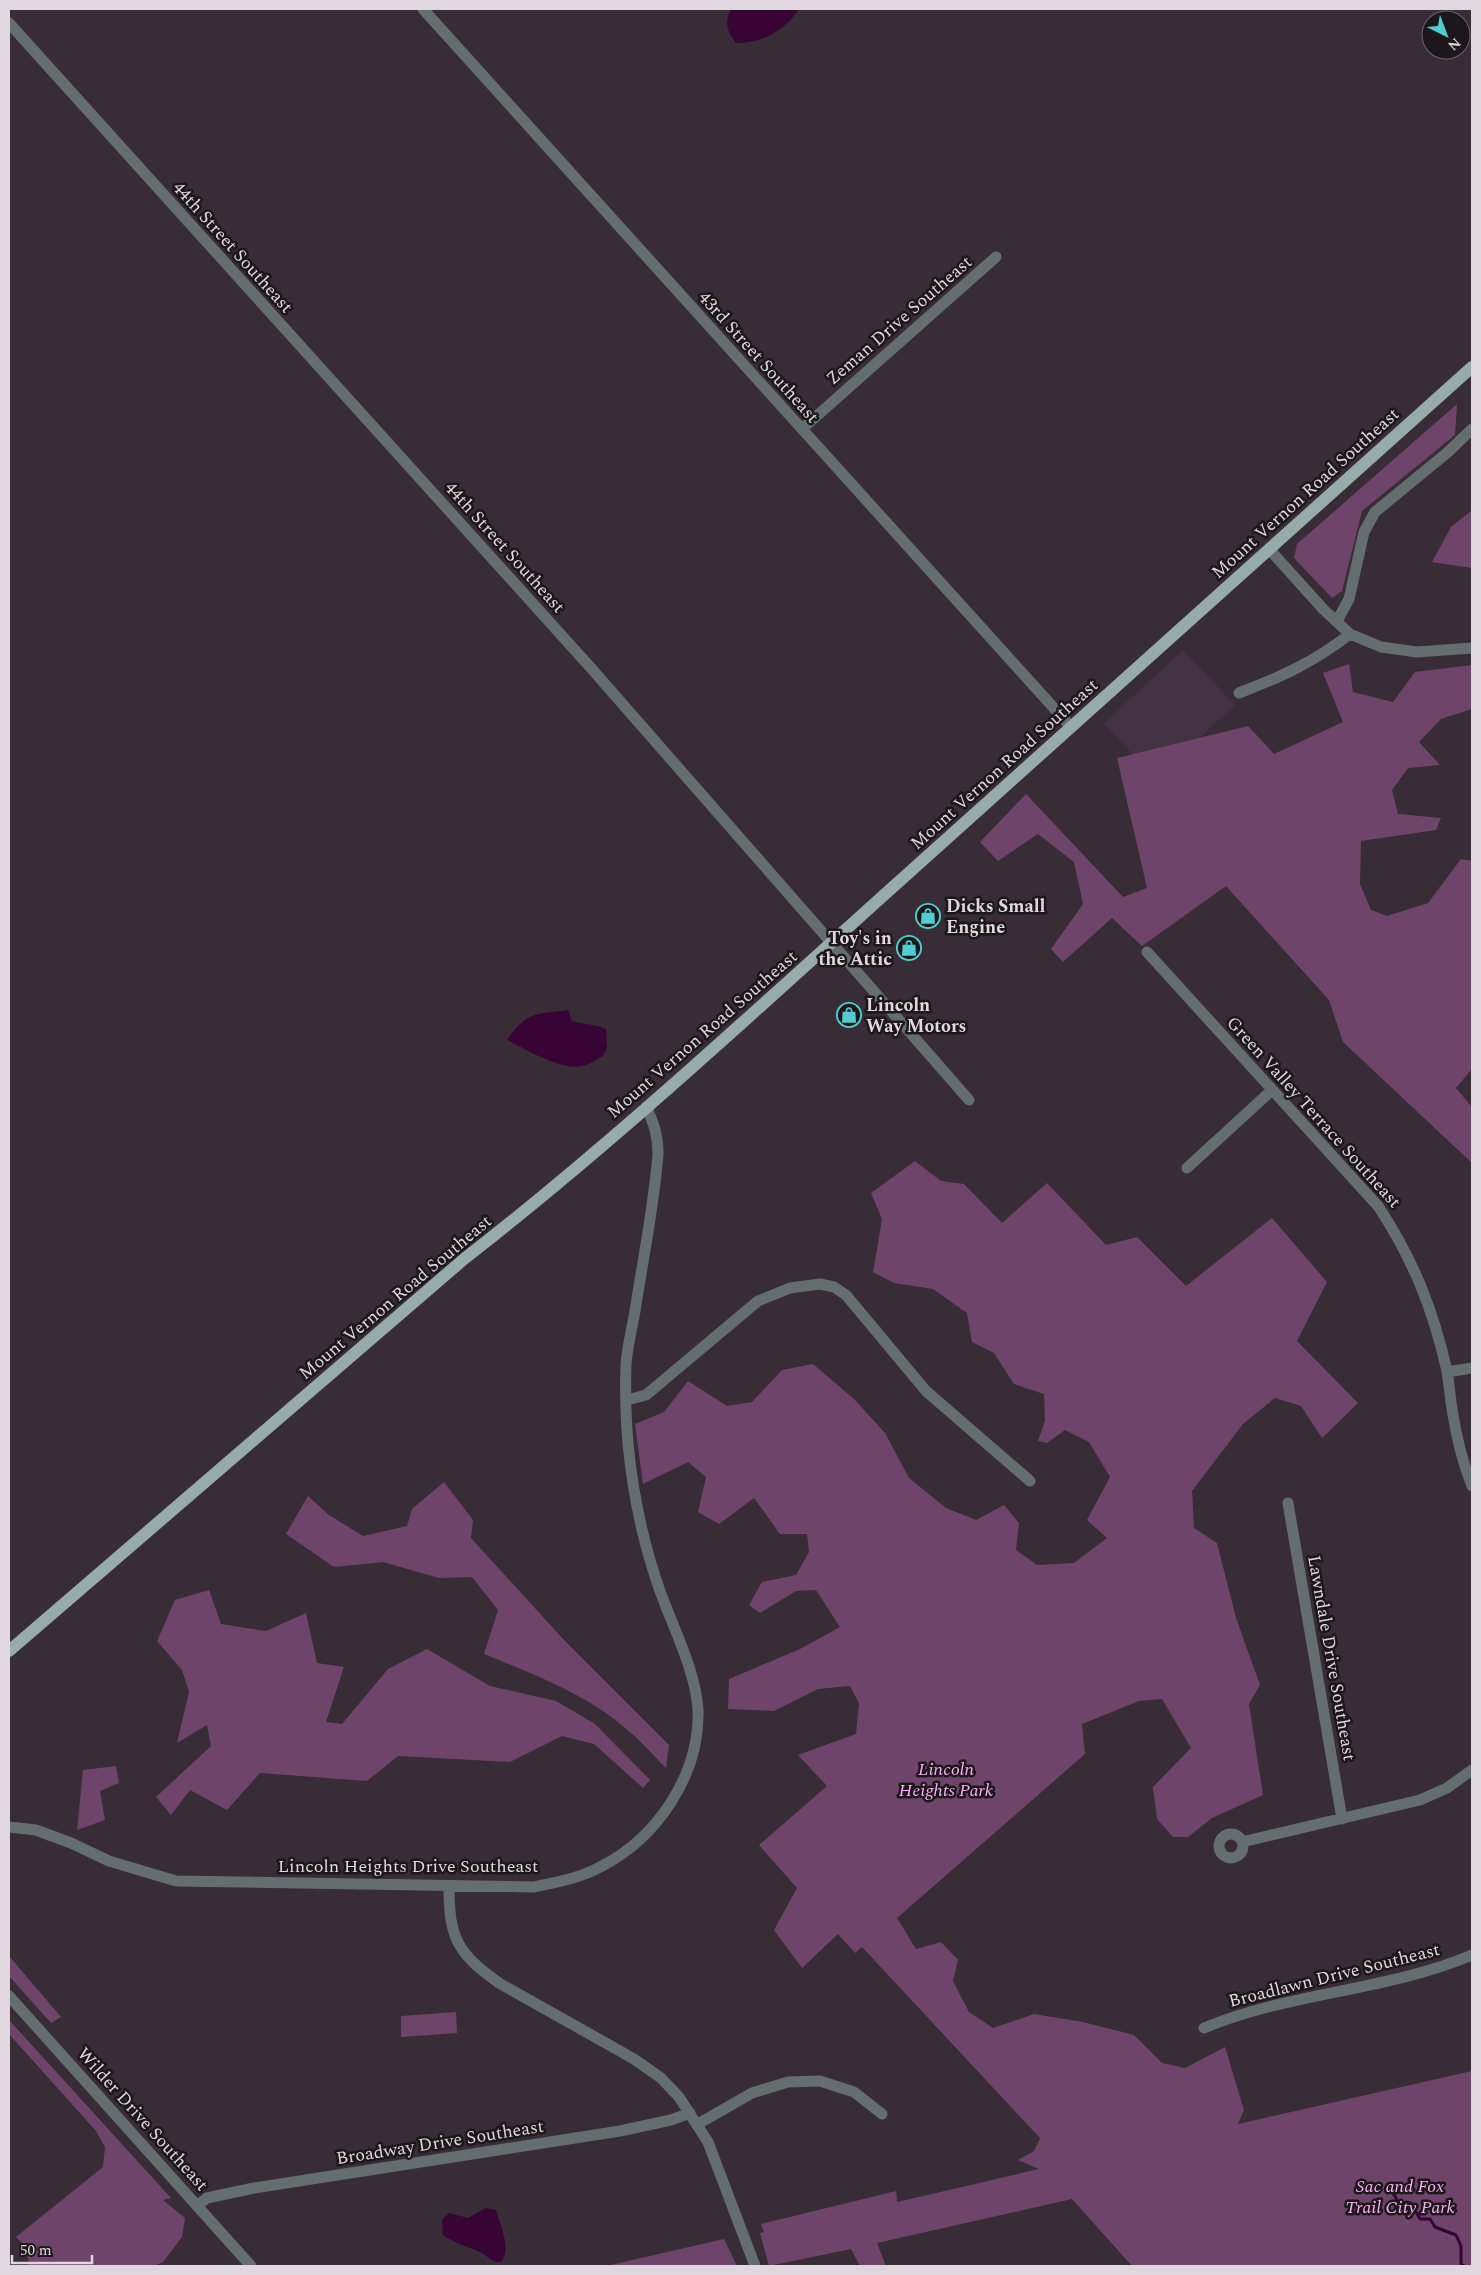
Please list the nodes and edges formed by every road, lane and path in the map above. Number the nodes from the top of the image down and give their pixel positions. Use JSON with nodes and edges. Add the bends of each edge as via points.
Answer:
{"nodes":[{"id":1,"x":423,"y":9,"type":"edge"},
{"id":2,"x":9,"y":23,"type":"edge"},
{"id":3,"x":996,"y":257,"type":"dead end"},
{"id":4,"x":1472,"y":367,"type":"edge"},
{"id":5,"x":802,"y":429,"type":"junction"},
{"id":6,"x":1472,"y":430,"type":"edge"},
{"id":7,"x":1269,"y":549,"type":"junction"},
{"id":8,"x":1337,"y":621,"type":"junction"},
{"id":9,"x":1350,"y":634,"type":"junction"},
{"id":10,"x":1472,"y":648,"type":"edge"},
{"id":11,"x":1239,"y":693,"type":"dead end"},
{"id":12,"x":1071,"y":727,"type":"junction"},
{"id":13,"x":833,"y":942,"type":"junction"},
{"id":14,"x":1147,"y":952,"type":"dead end"},
{"id":15,"x":1272,"y":1090,"type":"junction"},
{"id":16,"x":969,"y":1100,"type":"dead end"},
{"id":17,"x":646,"y":1107,"type":"junction"},
{"id":18,"x":1187,"y":1168,"type":"dead end"},
{"id":19,"x":1472,"y":1368,"type":"edge"},
{"id":20,"x":1447,"y":1372,"type":"junction"},
{"id":21,"x":627,"y":1400,"type":"junction"},
{"id":22,"x":1030,"y":1481,"type":"dead end"},
{"id":23,"x":1472,"y":1486,"type":"edge"},
{"id":24,"x":1288,"y":1503,"type":"dead end"},
{"id":25,"x":9,"y":1651,"type":"edge"},
{"id":26,"x":1472,"y":1770,"type":"edge"},
{"id":27,"x":1342,"y":1820,"type":"junction"},
{"id":28,"x":9,"y":1827,"type":"edge"},
{"id":29,"x":1242,"y":1842,"type":"dead end"},
{"id":30,"x":449,"y":1886,"type":"junction"},
{"id":31,"x":1472,"y":1955,"type":"edge"},
{"id":32,"x":9,"y":1996,"type":"edge"},
{"id":33,"x":1204,"y":2028,"type":"dead end"},
{"id":34,"x":690,"y":2113,"type":"junction"},
{"id":35,"x":882,"y":2114,"type":"dead end"},
{"id":36,"x":698,"y":2124,"type":"junction"},
{"id":37,"x":197,"y":2206,"type":"junction"},
{"id":38,"x":251,"y":2266,"type":"edge"},
{"id":39,"x":755,"y":2266,"type":"edge"}],
"edges":[{"from":1,"to":5,"type":"street","name":"43rd Street Southeast"},
{"from":2,"to":13,"type":"street","name":"44th Street Southeast","via":[[591,668]]},
{"from":3,"to":5,"type":"street","name":"Zeman Drive Southeast"},
{"from":4,"to":7,"type":"main road","name":"Mount Vernon Road Southeast"},
{"from":5,"to":12,"type":"street","name":"43rd Street Southeast"},
{"from":6,"to":8,"type":"street","via":[[1375,512],[1364,532],[1349,599]]},
{"from":7,"to":8,"type":"street"},
{"from":7,"to":12,"type":"main road","name":"Mount Vernon Road Southeast"},
{"from":8,"to":9,"type":"street"},
{"from":9,"to":10,"type":"street","via":[[1381,647],[1417,652]]},
{"from":9,"to":11,"type":"street","via":[[1308,664]]},
{"from":12,"to":13,"type":"main road","name":"Mount Vernon Road Southeast"},
{"from":13,"to":16,"type":"street","name":"44th Street Southeast"},
{"from":13,"to":17,"type":"main road","name":"Mount Vernon Road Southeast"},
{"from":14,"to":15,"type":"street","name":"Green Valley Terrace Southeast"},
{"from":15,"to":18,"type":"street"},
{"from":15,"to":20,"type":"street","name":"Green Valley Terrace Southeast","via":[[1378,1206],[1400,1240],[1432,1311]]},
{"from":17,"to":21,"type":"street","name":"Lincoln Heights Drive Southeast","via":[[654,1122],[658,1154],[626,1364]]},
{"from":17,"to":25,"type":"main road","name":"Mount Vernon Road Southeast","via":[[456,1265]]},
{"from":19,"to":20,"type":"street"},
{"from":20,"to":23,"type":"street","name":"Green Valley Terrace Southeast","via":[[1463,1462]]},
{"from":21,"to":22,"type":"street","via":[[646,1395],[758,1301],[790,1288],[820,1284],[834,1287],[846,1295],[926,1390]]},
{"from":21,"to":30,"type":"street","name":"Lincoln Heights Drive Southeast","via":[[628,1442],[638,1515],[652,1568],[695,1692],[698,1710],[696,1738],[689,1767],[675,1796],[655,1823],[629,1848],[602,1867],[534,1888]]},
{"from":24,"to":27,"type":"street","name":"Lawndale Drive Southeast"},
{"from":26,"to":27,"type":"street","via":[[1447,1788],[1420,1800]]},
{"from":27,"to":29,"type":"street"},
{"from":28,"to":30,"type":"street","name":"Lincoln Heights Drive Southeast","via":[[36,1830],[72,1843],[109,1862],[176,1881]]},
{"from":30,"to":34,"type":"street","via":[[450,1922],[464,1954],[499,1983],[654,2073],[679,2097]]},
{"from":31,"to":33,"type":"street","name":"Broadlawn Drive Southeast","via":[[1430,1970],[1236,2014]]},
{"from":32,"to":37,"type":"street","name":"Wilder Drive Southeast"},
{"from":34,"to":36,"type":"street"},
{"from":34,"to":37,"type":"street","name":"Broadway Drive Southeast","via":[[620,2131],[254,2188],[206,2198]]},
{"from":35,"to":36,"type":"street","via":[[854,2092],[820,2080],[788,2082],[752,2093]]},
{"from":36,"to":39,"type":"street","via":[[708,2142]]},
{"from":37,"to":38,"type":"street","name":"Wilder Drive Southeast"}]}
